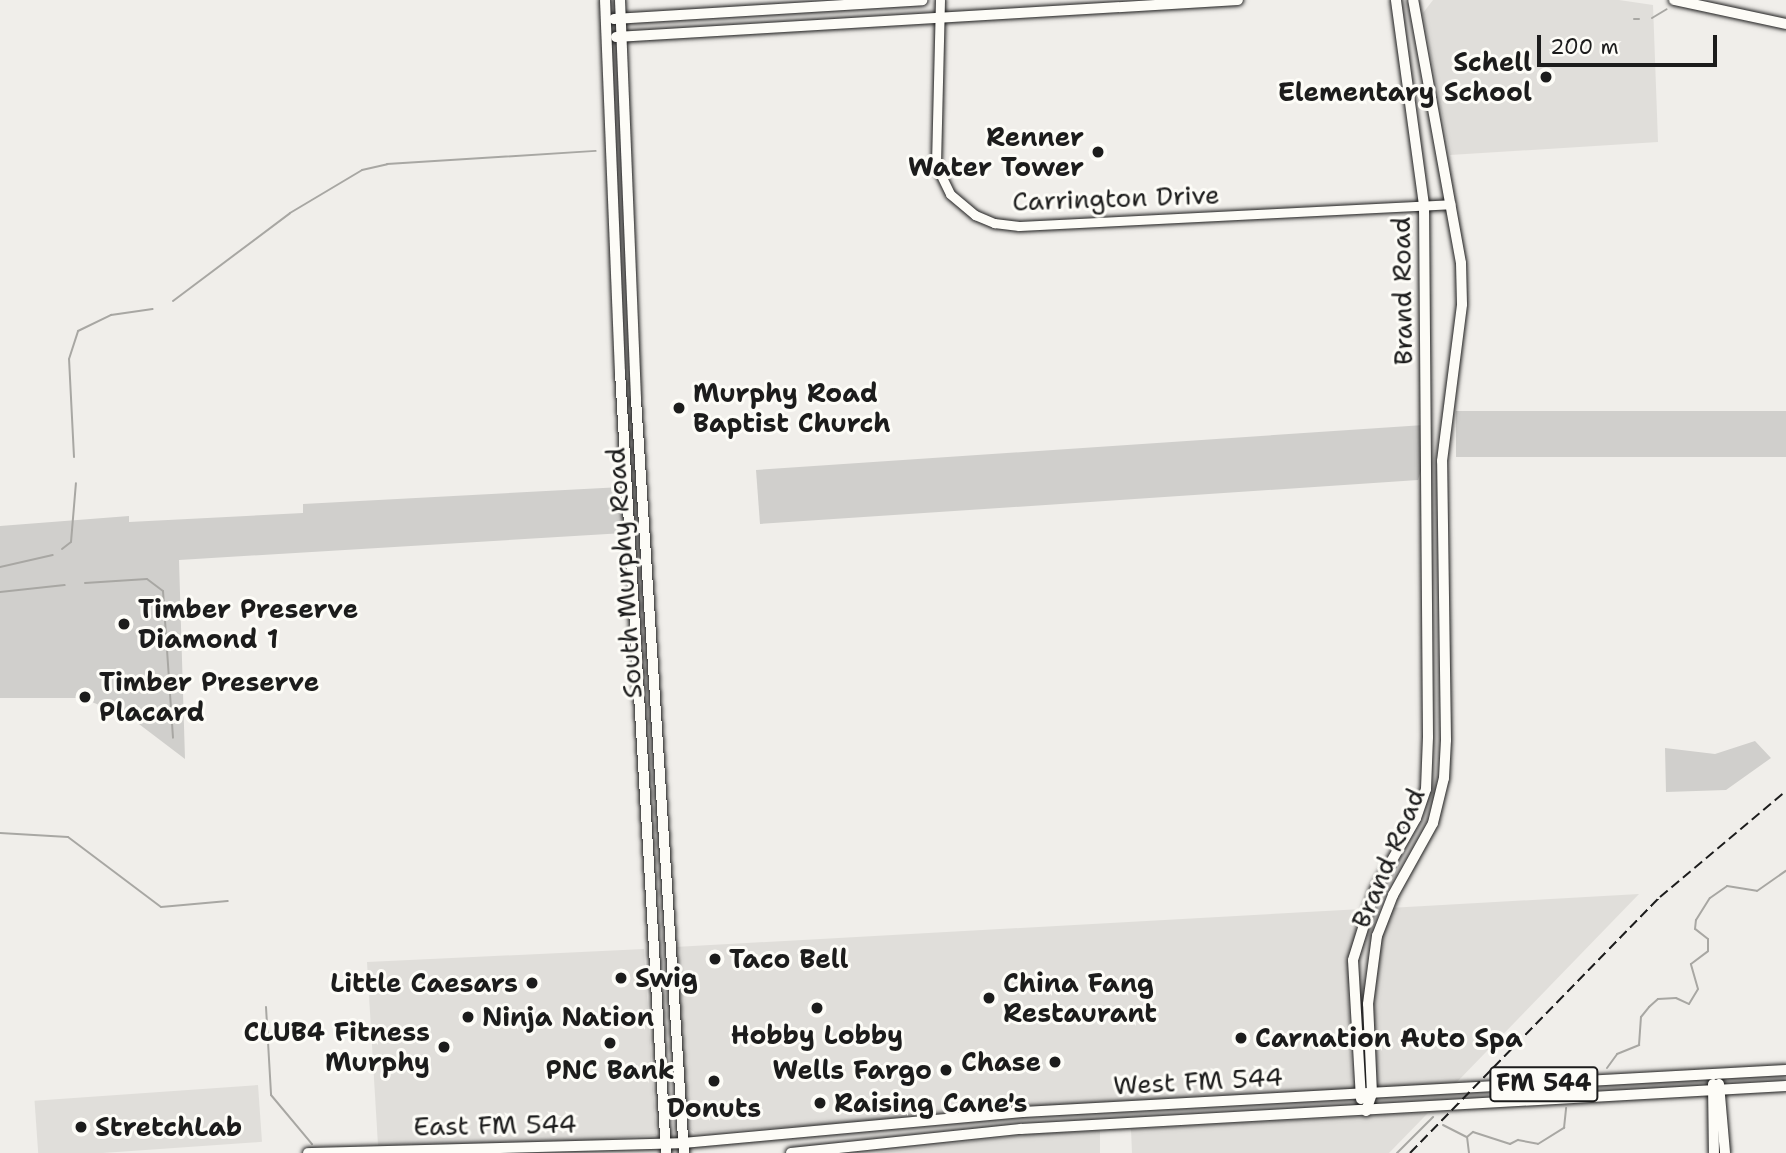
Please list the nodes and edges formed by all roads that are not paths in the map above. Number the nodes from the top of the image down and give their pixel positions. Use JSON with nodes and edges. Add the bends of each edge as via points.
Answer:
{"nodes":[{"id":1,"x":605,"y":0,"type":"edge"},
{"id":2,"x":620,"y":0,"type":"edge"},
{"id":3,"x":922,"y":0,"type":"edge"},
{"id":4,"x":940,"y":0,"type":"edge"},
{"id":5,"x":1238,"y":0,"type":"edge"},
{"id":6,"x":1396,"y":0,"type":"edge"},
{"id":7,"x":1413,"y":0,"type":"edge"},
{"id":8,"x":1423,"y":0,"type":"edge"},
{"id":9,"x":1674,"y":0,"type":"edge"},
{"id":10,"x":605,"y":19,"type":"junction"},
{"id":11,"x":620,"y":19,"type":"junction"},
{"id":12,"x":940,"y":19,"type":"junction"},
{"id":13,"x":1417,"y":21,"type":"junction"},
{"id":14,"x":1786,"y":23,"type":"edge"},
{"id":15,"x":606,"y":37,"type":"junction"},
{"id":16,"x":620,"y":37,"type":"junction"},
{"id":17,"x":1450,"y":204,"type":"junction"},
{"id":18,"x":1424,"y":205,"type":"junction"},
{"id":19,"x":635,"y":360,"type":"junction"},
{"id":20,"x":620,"y":361,"type":"junction"},
{"id":21,"x":673,"y":994,"type":"junction"},
{"id":22,"x":657,"y":995,"type":"junction"},
{"id":23,"x":1368,"y":1004,"type":"junction"},
{"id":24,"x":1352,"y":1005,"type":"junction"},
{"id":25,"x":678,"y":1060,"type":"junction"},
{"id":26,"x":661,"y":1061,"type":"junction"},
{"id":27,"x":1786,"y":1070,"type":"edge"},
{"id":28,"x":1715,"y":1075,"type":"junction"},
{"id":29,"x":1786,"y":1086,"type":"edge"},
{"id":30,"x":1716,"y":1090,"type":"junction"},
{"id":31,"x":1372,"y":1094,"type":"junction"},
{"id":32,"x":1359,"y":1095,"type":"junction"},
{"id":33,"x":1202,"y":1103,"type":"junction"},
{"id":34,"x":1096,"y":1108,"type":"junction"},
{"id":35,"x":1366,"y":1111,"type":"junction"},
{"id":36,"x":1203,"y":1120,"type":"junction"},
{"id":37,"x":916,"y":1123,"type":"junction"},
{"id":38,"x":1097,"y":1125,"type":"junction"},
{"id":39,"x":917,"y":1138,"type":"junction"},
{"id":40,"x":665,"y":1148,"type":"edge"},
{"id":41,"x":683,"y":1148,"type":"edge"},
{"id":42,"x":532,"y":1150,"type":"edge"},
{"id":43,"x":309,"y":1153,"type":"edge"},
{"id":44,"x":791,"y":1153,"type":"edge"},
{"id":45,"x":1714,"y":1153,"type":"edge"},
{"id":46,"x":1725,"y":1153,"type":"edge"}],
"edges":[{"from":1,"to":10,"type":"main road","name":"South Murphy Road"},
{"from":2,"to":11,"type":"main road","name":"South Murphy Road"},
{"from":3,"to":11,"type":"main road"},
{"from":4,"to":12,"type":"street","name":"Carrington Drive"},
{"from":5,"to":12,"type":"main road"},
{"from":6,"to":18,"type":"main road","name":"Brand Road"},
{"from":7,"to":13,"type":"main road","name":"Brand Road"},
{"from":8,"to":13,"type":"main road"},
{"from":9,"to":14,"type":"main road"},
{"from":10,"to":11,"type":"main road"},
{"from":10,"to":15,"type":"main road","name":"South Murphy Road"},
{"from":11,"to":16,"type":"main road","name":"South Murphy Road"},
{"from":12,"to":16,"type":"main road"},
{"from":12,"to":18,"type":"street","name":"Carrington Drive","via":[[936,165],[950,194],[975,215],[994,223],[1019,226]]},
{"from":13,"to":17,"type":"main road","name":"Brand Road"},
{"from":15,"to":16,"type":"main road"},
{"from":15,"to":20,"type":"main road","name":"South Murphy Road"},
{"from":16,"to":19,"type":"main road","name":"South Murphy Road"},
{"from":17,"to":18,"type":"street","name":"Carrington Drive"},
{"from":17,"to":23,"type":"main road","name":"Brand Road","via":[[1461,263],[1462,304],[1442,461],[1444,778],[1433,823],[1380,921]]},
{"from":18,"to":24,"type":"main road","name":"Brand Road","via":[[1426,789],[1361,926],[1353,960]]},
{"from":19,"to":20,"type":"main road"},
{"from":19,"to":21,"type":"main road","name":"South Murphy Road"},
{"from":20,"to":22,"type":"main road","name":"South Murphy Road"},
{"from":21,"to":22,"type":"main road"},
{"from":21,"to":25,"type":"main road","name":"South Murphy Road"},
{"from":22,"to":26,"type":"main road","name":"South Murphy Road"},
{"from":23,"to":24,"type":"main road"},
{"from":23,"to":31,"type":"main road","name":"Brand Road"},
{"from":24,"to":32,"type":"main road","name":"Brand Road"},
{"from":25,"to":26,"type":"main road"},
{"from":25,"to":41,"type":"main road","name":"South Murphy Road"},
{"from":26,"to":40,"type":"main road","name":"South Murphy Road"},
{"from":27,"to":28,"type":"main road","name":"West FM 544"},
{"from":28,"to":30,"type":"main road"},
{"from":28,"to":31,"type":"main road","name":"West FM 544","number":"FM 544"},
{"from":29,"to":30,"type":"main road","name":"West FM 544"},
{"from":30,"to":35,"type":"main road","name":"West FM 544","number":"FM 544"},
{"from":30,"to":45,"type":"main road"},
{"from":30,"to":46,"type":"main road"},
{"from":31,"to":32,"type":"main road","name":"West FM 544","number":"FM 544"},
{"from":31,"to":35,"type":"main road","name":"Brand Road"},
{"from":32,"to":33,"type":"main road","name":"West FM 544","number":"FM 544"},
{"from":32,"to":35,"type":"main road","name":"Brand Road"},
{"from":33,"to":34,"type":"main road","name":"West FM 544","number":"FM 544"},
{"from":33,"to":36,"type":"main road"},
{"from":34,"to":37,"type":"main road","name":"West FM 544","number":"FM 544"},
{"from":34,"to":38,"type":"main road"},
{"from":35,"to":36,"type":"main road","name":"West FM 544","number":"FM 544"},
{"from":36,"to":38,"type":"main road","name":"West FM 544","number":"FM 544"},
{"from":37,"to":39,"type":"main road"},
{"from":37,"to":41,"type":"main road","name":"West FM 544","number":"FM 544"},
{"from":38,"to":39,"type":"main road","name":"West FM 544","number":"FM 544"},
{"from":39,"to":44,"type":"main road","name":"West FM 544","number":"FM 544"},
{"from":40,"to":41,"type":"main road","name":"East FM 544","number":"FM 544"},
{"from":40,"to":42,"type":"main road","name":"East FM 544","number":"FM 544"},
{"from":42,"to":43,"type":"main road","name":"East FM 544","number":"FM 544"}]}
